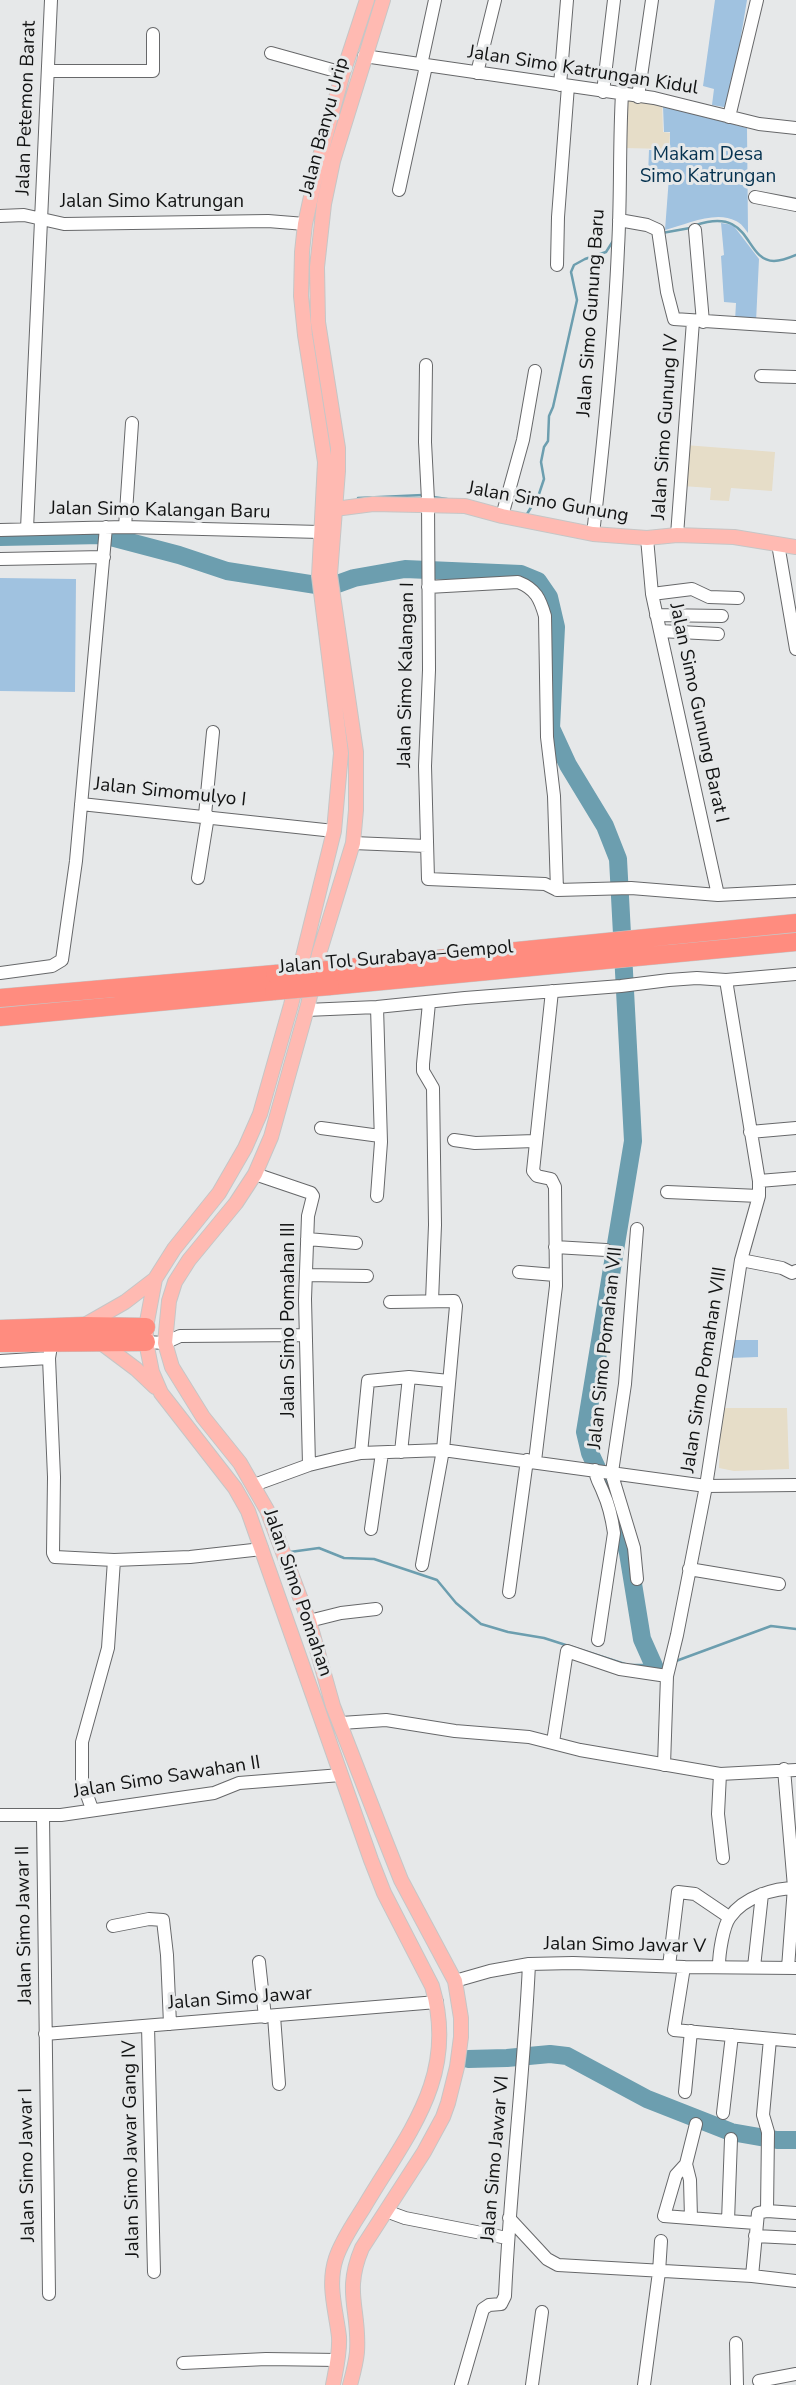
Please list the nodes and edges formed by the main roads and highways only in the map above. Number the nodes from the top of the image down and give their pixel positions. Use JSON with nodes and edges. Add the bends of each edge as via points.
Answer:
{"nodes":[{"id":1,"x":367,"y":0,"type":"edge"},
{"id":2,"x":383,"y":0,"type":"edge"},
{"id":3,"x":339,"y":509,"type":"junction"},
{"id":4,"x":796,"y":547,"type":"edge"},
{"id":5,"x":325,"y":576,"type":"junction"},
{"id":6,"x":348,"y":753,"type":"junction"},
{"id":7,"x":796,"y":923,"type":"edge"},
{"id":8,"x":796,"y":942,"type":"edge"},
{"id":9,"x":625,"y":949,"type":"junction"},
{"id":10,"x":275,"y":983,"type":"junction"},
{"id":11,"x":0,"y":998,"type":"edge"},
{"id":12,"x":0,"y":1017,"type":"edge"},
{"id":13,"x":155,"y":1279,"type":"junction"},
{"id":14,"x":83,"y":1326,"type":"junction"},
{"id":15,"x":0,"y":1329,"type":"edge"},
{"id":16,"x":146,"y":1335,"type":"junction"},
{"id":17,"x":100,"y":1342,"type":"junction"},
{"id":18,"x":0,"y":1343,"type":"edge"},
{"id":19,"x":50,"y":1343,"type":"junction"},
{"id":20,"x":161,"y":1393,"type":"junction"},
{"id":21,"x":399,"y":1874,"type":"junction"},
{"id":22,"x":377,"y":1875,"type":"junction"},
{"id":23,"x":333,"y":2385,"type":"edge"},
{"id":24,"x":350,"y":2385,"type":"edge"}],
"edges":[{"from":1,"to":5,"type":"main road","name":"Jalan Banyu Urip","via":[[343,73],[305,224],[303,309],[325,462],[320,532]]},
{"from":2,"to":3,"type":"main road","name":"Jalan Banyu Urip","via":[[331,171],[317,267],[318,322],[338,448]]},
{"from":3,"to":4,"type":"main road","name":"Jalan Simo Gunung","via":[[428,497],[593,534],[734,537]]},
{"from":3,"to":5,"type":"main road","name":"Jalan Banyu Urip"},
{"from":5,"to":6,"type":"main road"},
{"from":6,"to":13,"type":"main road","via":[[334,831],[260,1114],[219,1193]]},
{"from":6,"to":21,"type":"main road","via":[[356,810],[353,843],[271,1137],[236,1203],[175,1282],[165,1336],[172,1367],[203,1417],[259,1484],[309,1621],[333,1706]]},
{"from":7,"to":9,"type":"highway","name":"Jalan Tol Surabaya–Gempol"},
{"from":8,"to":9,"type":"highway","name":"Jalan Tol Surabaya–Gempol"},
{"from":9,"to":10,"type":"highway","name":"Jalan Tol Surabaya–Gempol","bridge":true},
{"from":10,"to":11,"type":"highway","name":"Jalan Tol Surabaya–Gempol"},
{"from":10,"to":12,"type":"highway","name":"Jalan Tol Surabaya–Gempol"},
{"from":13,"to":14,"type":"main road"},
{"from":13,"to":16,"type":"main road"},
{"from":14,"to":16,"type":"highway"},
{"from":14,"to":19,"type":"highway"},
{"from":15,"to":19,"type":"highway"},
{"from":16,"to":17,"type":"highway"},
{"from":16,"to":20,"type":"main road","name":"Jalan Simo Pomahan"},
{"from":17,"to":19,"type":"highway"},
{"from":17,"to":20,"type":"main road"},
{"from":18,"to":19,"type":"highway"},
{"from":20,"to":22,"type":"main road","name":"Jalan Simo Pomahan","via":[[240,1496]]},
{"from":21,"to":22,"type":"main road"},
{"from":21,"to":24,"type":"main road","via":[[455,1981],[461,2037],[443,2117],[362,2248],[353,2276],[357,2353]]},
{"from":22,"to":23,"type":"main road","via":[[432,1986],[440,2050],[429,2094],[412,2131],[340,2246],[331,2275],[339,2341]]}]}
